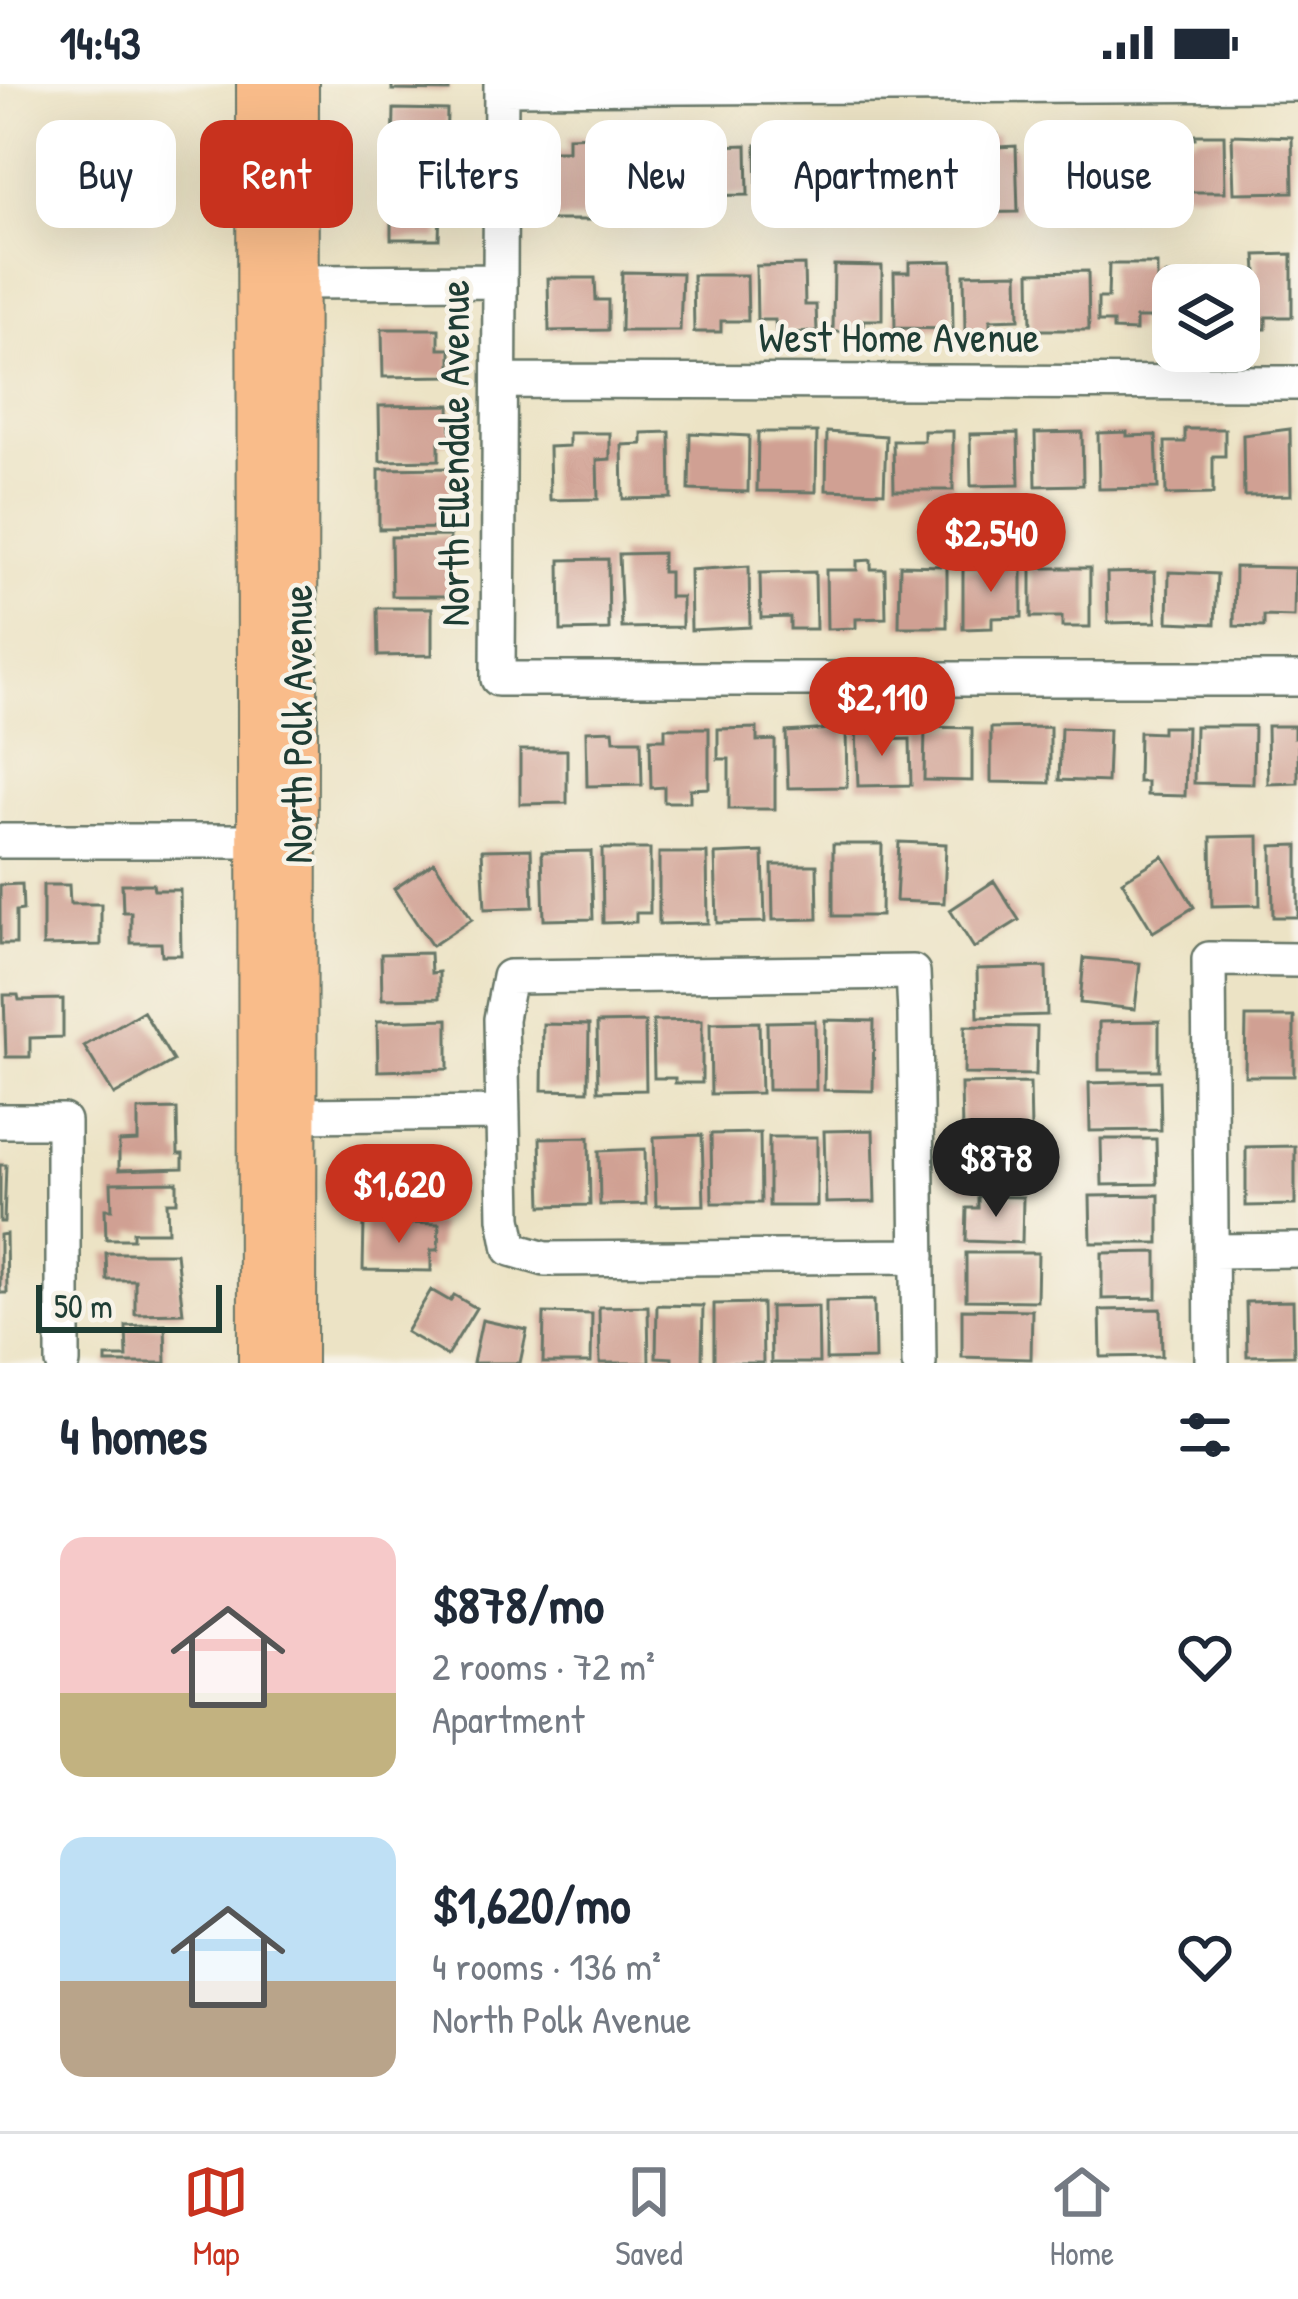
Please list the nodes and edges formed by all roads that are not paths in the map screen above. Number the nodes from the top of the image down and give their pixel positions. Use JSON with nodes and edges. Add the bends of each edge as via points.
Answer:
{"nodes":[{"id":1,"x":258,"y":84,"type":"edge"},
{"id":2,"x":274,"y":84,"type":"edge"},
{"id":3,"x":297,"y":84,"type":"edge"},
{"id":4,"x":1157,"y":84,"type":"edge"},
{"id":5,"x":1298,"y":84,"type":"edge"},
{"id":6,"x":849,"y":85,"type":"edge"},
{"id":7,"x":501,"y":86,"type":"edge"},
{"id":8,"x":298,"y":281,"type":"junction"},
{"id":9,"x":499,"y":281,"type":"junction"},
{"id":10,"x":500,"y":381,"type":"junction"},
{"id":11,"x":1298,"y":382,"type":"edge"},
{"id":12,"x":1298,"y":680,"type":"edge"},
{"id":13,"x":0,"y":841,"type":"edge"},
{"id":14,"x":279,"y":841,"type":"junction"},
{"id":15,"x":1298,"y":960,"type":"edge"},
{"id":16,"x":503,"y":1113,"type":"junction"},
{"id":17,"x":294,"y":1115,"type":"junction"},
{"id":18,"x":0,"y":1121,"type":"edge"},
{"id":19,"x":1212,"y":1250,"type":"junction"},
{"id":20,"x":1298,"y":1250,"type":"edge"},
{"id":21,"x":918,"y":1256,"type":"junction"},
{"id":22,"x":63,"y":1363,"type":"edge"},
{"id":23,"x":260,"y":1363,"type":"edge"},
{"id":24,"x":295,"y":1363,"type":"edge"},
{"id":25,"x":919,"y":1363,"type":"edge"},
{"id":26,"x":1212,"y":1363,"type":"edge"}],
"edges":[{"from":1,"to":14,"type":"main road","name":"North Polk Avenue"},
{"from":2,"to":8,"type":"main road","via":[[274,250]]},
{"from":3,"to":8,"type":"main road","name":"North Polk Avenue"},
{"from":4,"to":5,"type":"street"},
{"from":4,"to":6,"type":"street"},
{"from":6,"to":7,"type":"street"},
{"from":7,"to":9,"type":"street","name":"North Ellendale Avenue"},
{"from":8,"to":9,"type":"street"},
{"from":8,"to":14,"type":"main road","name":"North Polk Avenue"},
{"from":9,"to":10,"type":"street","name":"North Ellendale Avenue"},
{"from":10,"to":11,"type":"street","name":"West Home Avenue"},
{"from":10,"to":12,"type":"street","name":"North Ellendale Avenue","via":[[498,679]]},
{"from":13,"to":14,"type":"street"},
{"from":14,"to":17,"type":"main road","name":"North Polk Avenue"},
{"from":14,"to":23,"type":"main road","name":"North Polk Avenue"},
{"from":15,"to":19,"type":"street","via":[[1209,959]]},
{"from":16,"to":17,"type":"street"},
{"from":16,"to":21,"type":"street","via":[[511,1249],[545,1259]]},
{"from":16,"to":21,"type":"street","via":[[501,1019],[509,977],[914,972]]},
{"from":17,"to":24,"type":"main road","name":"North Polk Avenue"},
{"from":18,"to":22,"type":"street","via":[[63,1121]]},
{"from":19,"to":20,"type":"street"},
{"from":19,"to":26,"type":"street"},
{"from":21,"to":25,"type":"street"}]}
